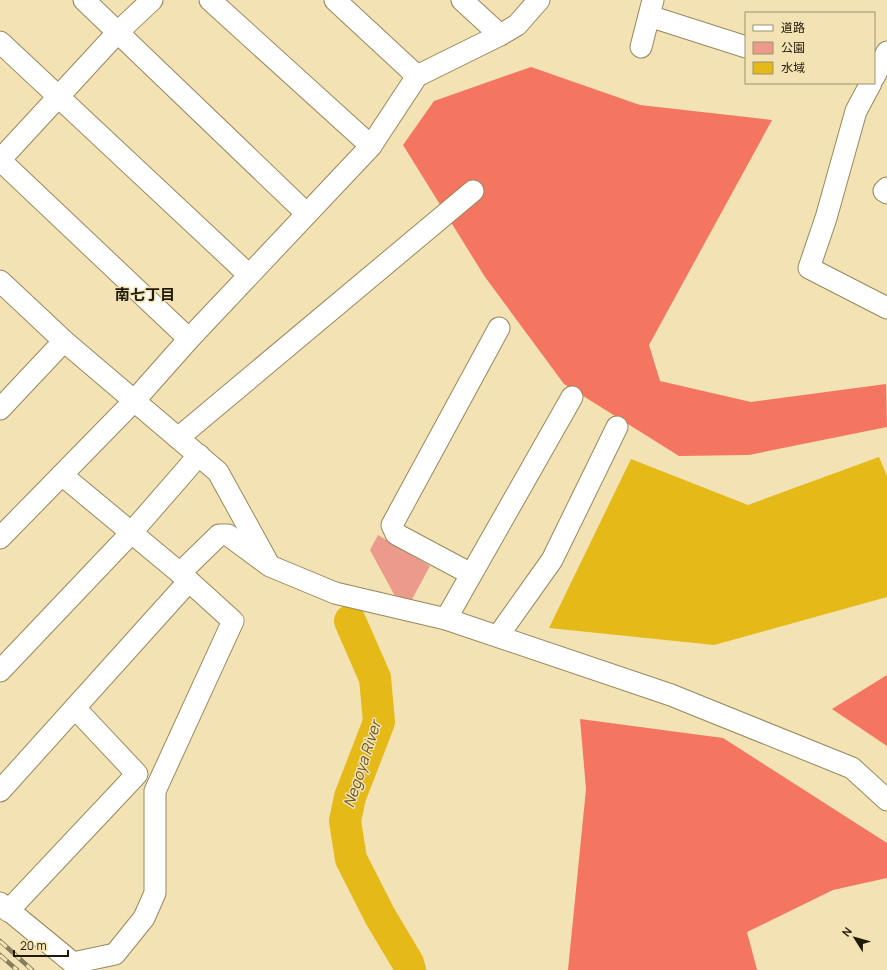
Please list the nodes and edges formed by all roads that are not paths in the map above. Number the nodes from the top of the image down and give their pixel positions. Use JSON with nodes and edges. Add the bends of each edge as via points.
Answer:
{"nodes":[{"id":1,"x":84,"y":0,"type":"edge"},
{"id":2,"x":152,"y":0,"type":"edge"},
{"id":3,"x":210,"y":0,"type":"edge"},
{"id":4,"x":335,"y":0,"type":"edge"},
{"id":5,"x":462,"y":0,"type":"edge"},
{"id":6,"x":539,"y":0,"type":"edge"},
{"id":7,"x":651,"y":8,"type":"edge"},
{"id":8,"x":118,"y":32,"type":"junction"},
{"id":9,"x":500,"y":36,"type":"junction"},
{"id":10,"x":0,"y":42,"type":"edge"},
{"id":11,"x":641,"y":47,"type":"dead end"},
{"id":12,"x":745,"y":47,"type":"edge"},
{"id":13,"x":887,"y":52,"type":"edge"},
{"id":14,"x":875,"y":71,"type":"edge"},
{"id":15,"x":417,"y":76,"type":"junction"},
{"id":16,"x":867,"y":84,"type":"edge"},
{"id":17,"x":58,"y":96,"type":"junction"},
{"id":18,"x":371,"y":146,"type":"junction"},
{"id":19,"x":0,"y":160,"type":"edge"},
{"id":20,"x":887,"y":188,"type":"edge"},
{"id":21,"x":473,"y":191,"type":"dead end"},
{"id":22,"x":887,"y":193,"type":"edge"},
{"id":23,"x":306,"y":213,"type":"junction"},
{"id":24,"x":249,"y":275,"type":"junction"},
{"id":25,"x":1,"y":284,"type":"edge"},
{"id":26,"x":887,"y":308,"type":"edge"},
{"id":27,"x":499,"y":328,"type":"dead end"},
{"id":28,"x":189,"y":339,"type":"junction"},
{"id":29,"x":64,"y":341,"type":"junction"},
{"id":30,"x":572,"y":397,"type":"dead end"},
{"id":31,"x":134,"y":401,"type":"junction"},
{"id":32,"x":0,"y":409,"type":"edge"},
{"id":33,"x":617,"y":427,"type":"dead end"},
{"id":34,"x":178,"y":438,"type":"junction"},
{"id":35,"x":199,"y":455,"type":"junction"},
{"id":36,"x":62,"y":475,"type":"junction"},
{"id":37,"x":132,"y":532,"type":"junction"},
{"id":38,"x":0,"y":538,"type":"edge"},
{"id":39,"x":270,"y":566,"type":"junction"},
{"id":40,"x":471,"y":574,"type":"junction"},
{"id":41,"x":185,"y":577,"type":"junction"},
{"id":42,"x":446,"y":619,"type":"junction"},
{"id":43,"x":498,"y":636,"type":"junction"},
{"id":44,"x":0,"y":671,"type":"edge"},
{"id":45,"x":75,"y":708,"type":"junction"},
{"id":46,"x":0,"y":791,"type":"edge"},
{"id":47,"x":887,"y":800,"type":"edge"},
{"id":48,"x":4,"y":907,"type":"edge"},
{"id":49,"x":67,"y":967,"type":"edge"}],
"edges":[{"from":1,"to":8,"type":"street"},
{"from":2,"to":8,"type":"street"},
{"from":3,"to":18,"type":"street"},
{"from":4,"to":15,"type":"street"},
{"from":5,"to":9,"type":"street"},
{"from":6,"to":9,"type":"street","via":[[518,25]]},
{"from":7,"to":11,"type":"street"},
{"from":7,"to":12,"type":"street"},
{"from":8,"to":17,"type":"street"},
{"from":8,"to":23,"type":"street"},
{"from":9,"to":15,"type":"street"},
{"from":10,"to":17,"type":"street"},
{"from":13,"to":14,"type":"street"},
{"from":15,"to":18,"type":"street"},
{"from":16,"to":26,"type":"street","via":[[856,111],[809,268]]},
{"from":17,"to":19,"type":"street"},
{"from":17,"to":24,"type":"street"},
{"from":18,"to":23,"type":"street"},
{"from":19,"to":28,"type":"street"},
{"from":20,"to":22,"type":"street","via":[[884,191]]},
{"from":21,"to":34,"type":"street"},
{"from":23,"to":24,"type":"street"},
{"from":24,"to":28,"type":"street"},
{"from":25,"to":29,"type":"street"},
{"from":27,"to":40,"type":"street","via":[[392,525],[396,534]]},
{"from":28,"to":31,"type":"street"},
{"from":29,"to":31,"type":"street"},
{"from":29,"to":32,"type":"street"},
{"from":30,"to":40,"type":"street"},
{"from":31,"to":34,"type":"street"},
{"from":31,"to":36,"type":"street"},
{"from":33,"to":43,"type":"street","via":[[552,560]]},
{"from":34,"to":35,"type":"street"},
{"from":35,"to":37,"type":"street"},
{"from":35,"to":39,"type":"street","via":[[218,472]]},
{"from":36,"to":37,"type":"street"},
{"from":36,"to":38,"type":"street"},
{"from":37,"to":41,"type":"street"},
{"from":37,"to":44,"type":"street"},
{"from":39,"to":41,"type":"street","via":[[228,535],[220,535]]},
{"from":39,"to":42,"type":"street","via":[[335,593]]},
{"from":40,"to":42,"type":"street"},
{"from":41,"to":45,"type":"street"},
{"from":41,"to":49,"type":"street","via":[[232,621],[155,791],[155,893],[144,918],[115,954]]},
{"from":42,"to":43,"type":"street"},
{"from":43,"to":47,"type":"street","via":[[670,695],[852,768]]},
{"from":45,"to":46,"type":"street"},
{"from":45,"to":48,"type":"street","via":[[138,774]]},
{"from":48,"to":49,"type":"street"}]}
